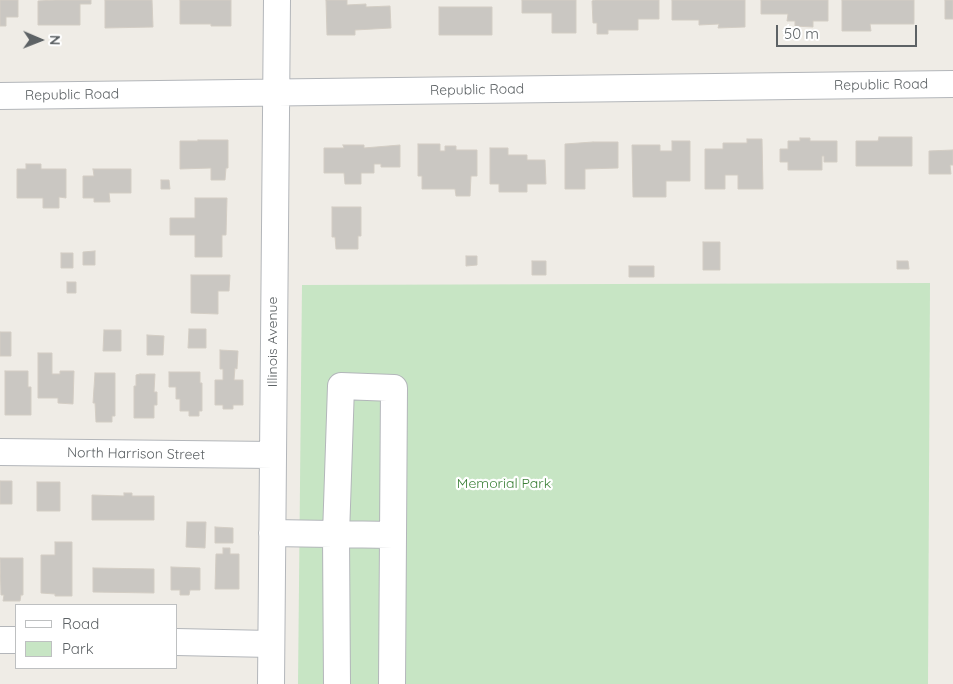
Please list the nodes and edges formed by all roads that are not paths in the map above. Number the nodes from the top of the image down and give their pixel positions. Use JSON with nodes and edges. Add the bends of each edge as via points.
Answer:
{"nodes":[{"id":1,"x":277,"y":0,"type":"edge"},
{"id":2,"x":953,"y":84,"type":"edge"},
{"id":3,"x":275,"y":93,"type":"junction"},
{"id":4,"x":0,"y":96,"type":"edge"},
{"id":5,"x":0,"y":452,"type":"edge"},
{"id":6,"x":273,"y":455,"type":"junction"},
{"id":7,"x":272,"y":533,"type":"junction"},
{"id":8,"x":336,"y":535,"type":"junction"},
{"id":9,"x":393,"y":535,"type":"junction"},
{"id":10,"x":0,"y":640,"type":"edge"},
{"id":11,"x":15,"y":640,"type":"edge"},
{"id":12,"x":178,"y":642,"type":"edge"},
{"id":13,"x":271,"y":644,"type":"junction"},
{"id":14,"x":271,"y":684,"type":"edge"},
{"id":15,"x":337,"y":684,"type":"edge"},
{"id":16,"x":392,"y":684,"type":"edge"}],
"edges":[{"from":1,"to":3,"type":"street","name":"Illinois Avenue"},
{"from":2,"to":3,"type":"street","name":"Republic Road"},
{"from":3,"to":4,"type":"street","name":"Republic Road"},
{"from":3,"to":6,"type":"street","name":"Illinois Avenue"},
{"from":5,"to":6,"type":"street","name":"North Harrison Street"},
{"from":6,"to":7,"type":"street","name":"Illinois Avenue"},
{"from":7,"to":8,"type":"street"},
{"from":7,"to":13,"type":"street","name":"Illinois Avenue"},
{"from":8,"to":9,"type":"street"},
{"from":8,"to":9,"type":"street","via":[[341,386],[394,388]]},
{"from":8,"to":15,"type":"street"},
{"from":9,"to":16,"type":"street"},
{"from":10,"to":11,"type":"street"},
{"from":12,"to":13,"type":"street"},
{"from":13,"to":14,"type":"street","name":"Illinois Avenue"}]}
